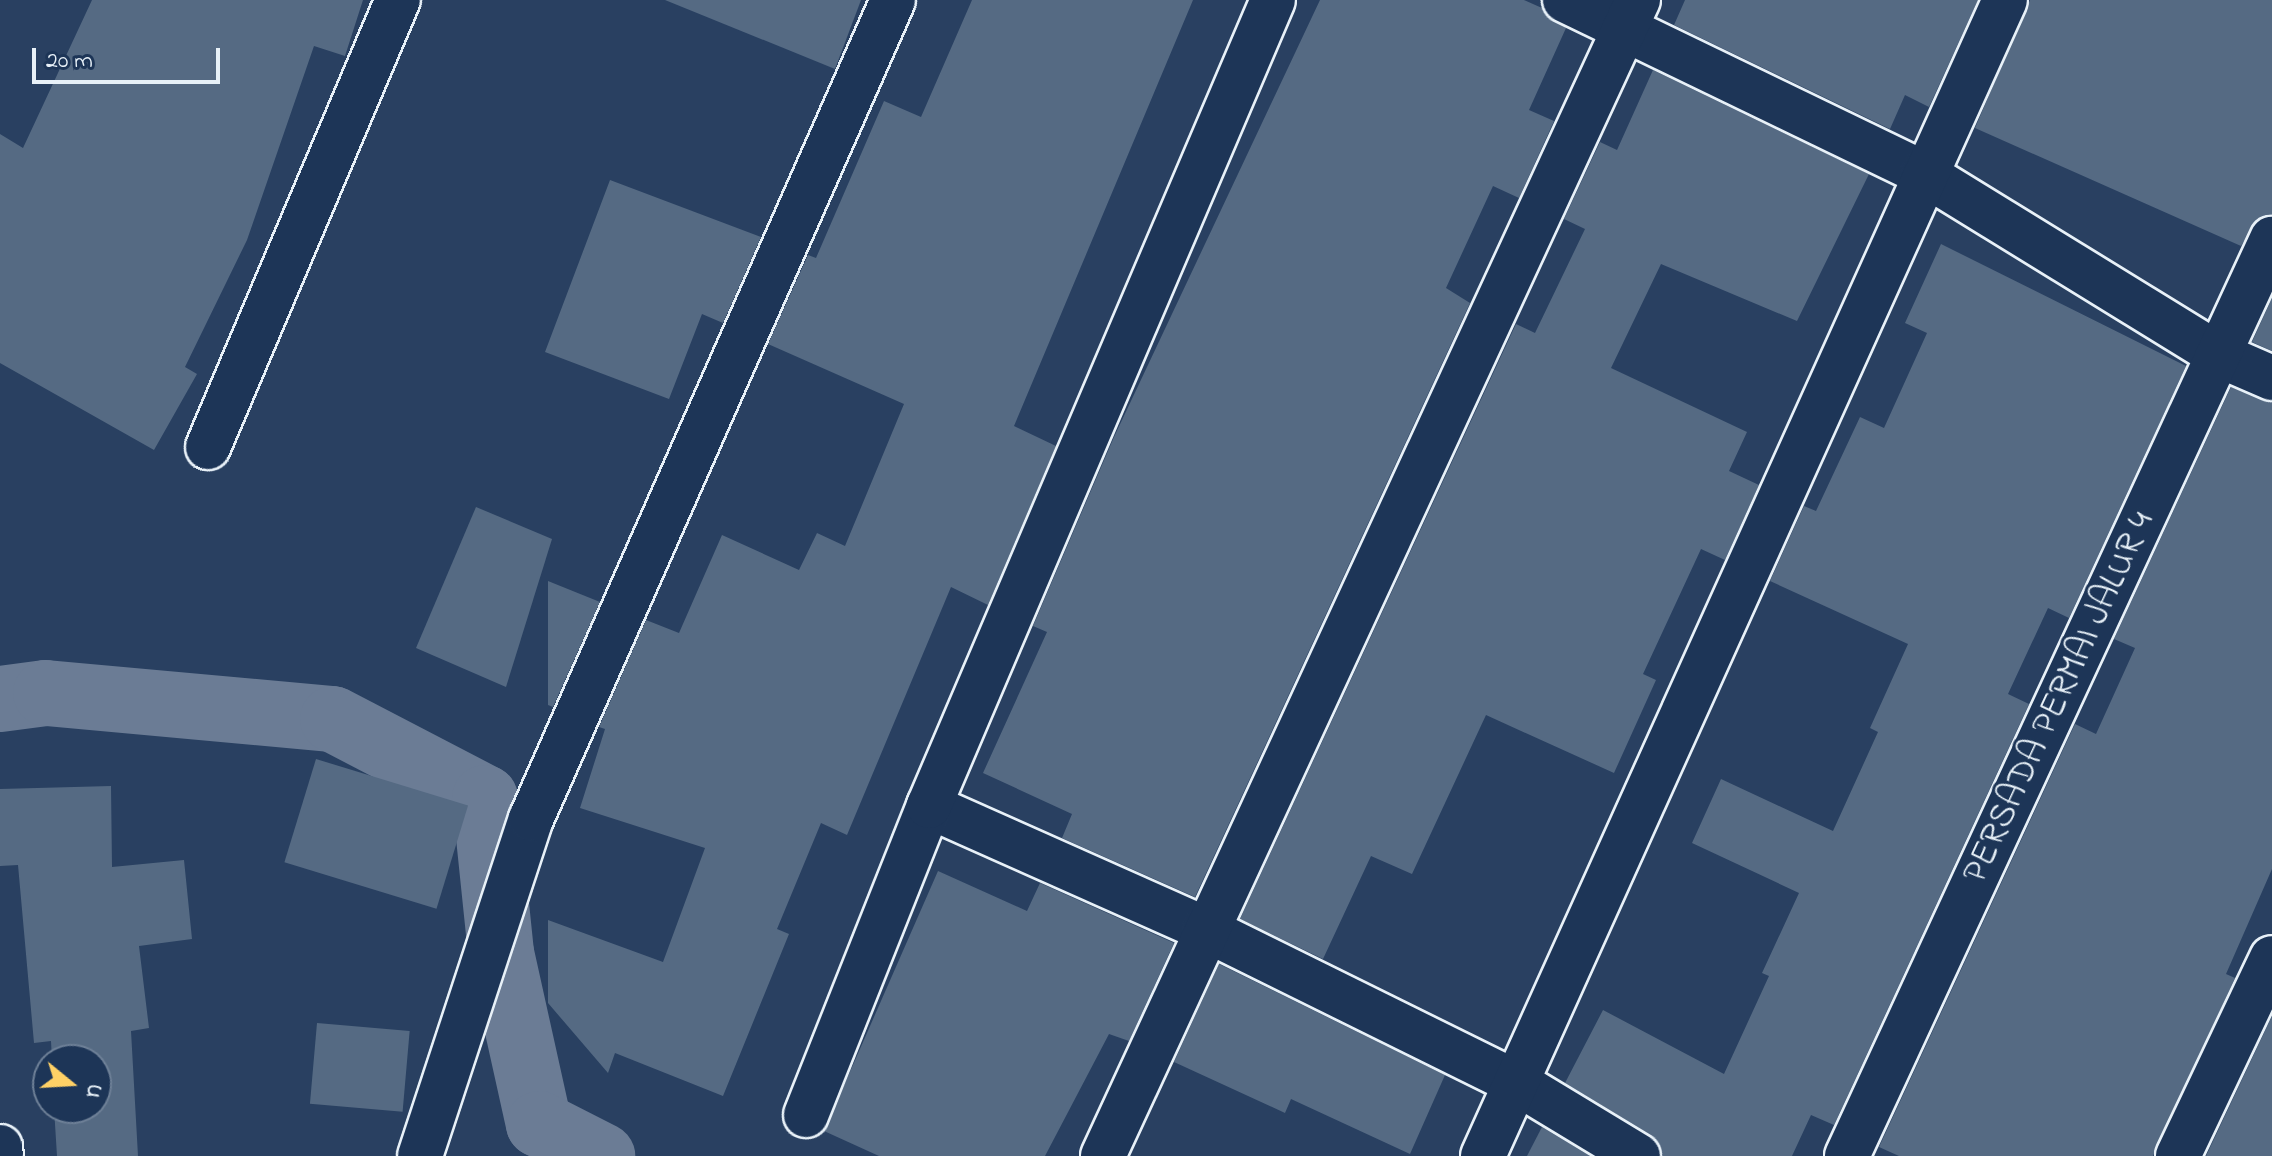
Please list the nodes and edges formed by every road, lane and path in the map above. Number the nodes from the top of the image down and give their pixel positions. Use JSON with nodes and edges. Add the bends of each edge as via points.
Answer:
{"nodes":[{"id":1,"x":398,"y":0,"type":"edge"},
{"id":2,"x":893,"y":0,"type":"edge"},
{"id":3,"x":1273,"y":0,"type":"edge"},
{"id":4,"x":1565,"y":0,"type":"edge"},
{"id":5,"x":2005,"y":0,"type":"edge"},
{"id":6,"x":1631,"y":14,"type":"edge"},
{"id":7,"x":1923,"y":173,"type":"junction"},
{"id":8,"x":2272,"y":239,"type":"edge"},
{"id":9,"x":2219,"y":355,"type":"junction"},
{"id":10,"x":2272,"y":378,"type":"edge"},
{"id":11,"x":208,"y":447,"type":"dead end"},
{"id":12,"x":929,"y":806,"type":"junction"},
{"id":13,"x":1205,"y":929,"type":"junction"},
{"id":14,"x":2272,"y":958,"type":"edge"},
{"id":15,"x":1519,"y":1084,"type":"junction"},
{"id":16,"x":806,"y":1115,"type":"dead end"},
{"id":17,"x":0,"y":1147,"type":"edge"},
{"id":18,"x":1,"y":1156,"type":"edge"},
{"id":19,"x":420,"y":1156,"type":"edge"},
{"id":20,"x":1103,"y":1156,"type":"edge"},
{"id":21,"x":1483,"y":1156,"type":"edge"},
{"id":22,"x":1638,"y":1156,"type":"edge"},
{"id":23,"x":1847,"y":1156,"type":"edge"},
{"id":24,"x":2178,"y":1156,"type":"edge"}],
"edges":[{"from":1,"to":11,"type":"street"},
{"from":2,"to":19,"type":"street","via":[[520,848]]},
{"from":3,"to":12,"type":"street"},
{"from":4,"to":6,"type":"street"},
{"from":5,"to":7,"type":"street"},
{"from":6,"to":7,"type":"street"},
{"from":6,"to":13,"type":"street"},
{"from":7,"to":9,"type":"street"},
{"from":7,"to":15,"type":"street"},
{"from":8,"to":9,"type":"street","name":"PERSADA PERMAI JALUR 4"},
{"from":9,"to":10,"type":"street"},
{"from":9,"to":23,"type":"street","name":"PERSADA PERMAI JALUR 4"},
{"from":12,"to":13,"type":"street"},
{"from":12,"to":16,"type":"street"},
{"from":13,"to":15,"type":"street"},
{"from":13,"to":20,"type":"street"},
{"from":14,"to":24,"type":"street"},
{"from":15,"to":21,"type":"street"},
{"from":15,"to":22,"type":"street"},
{"from":17,"to":18,"type":"street"}]}
